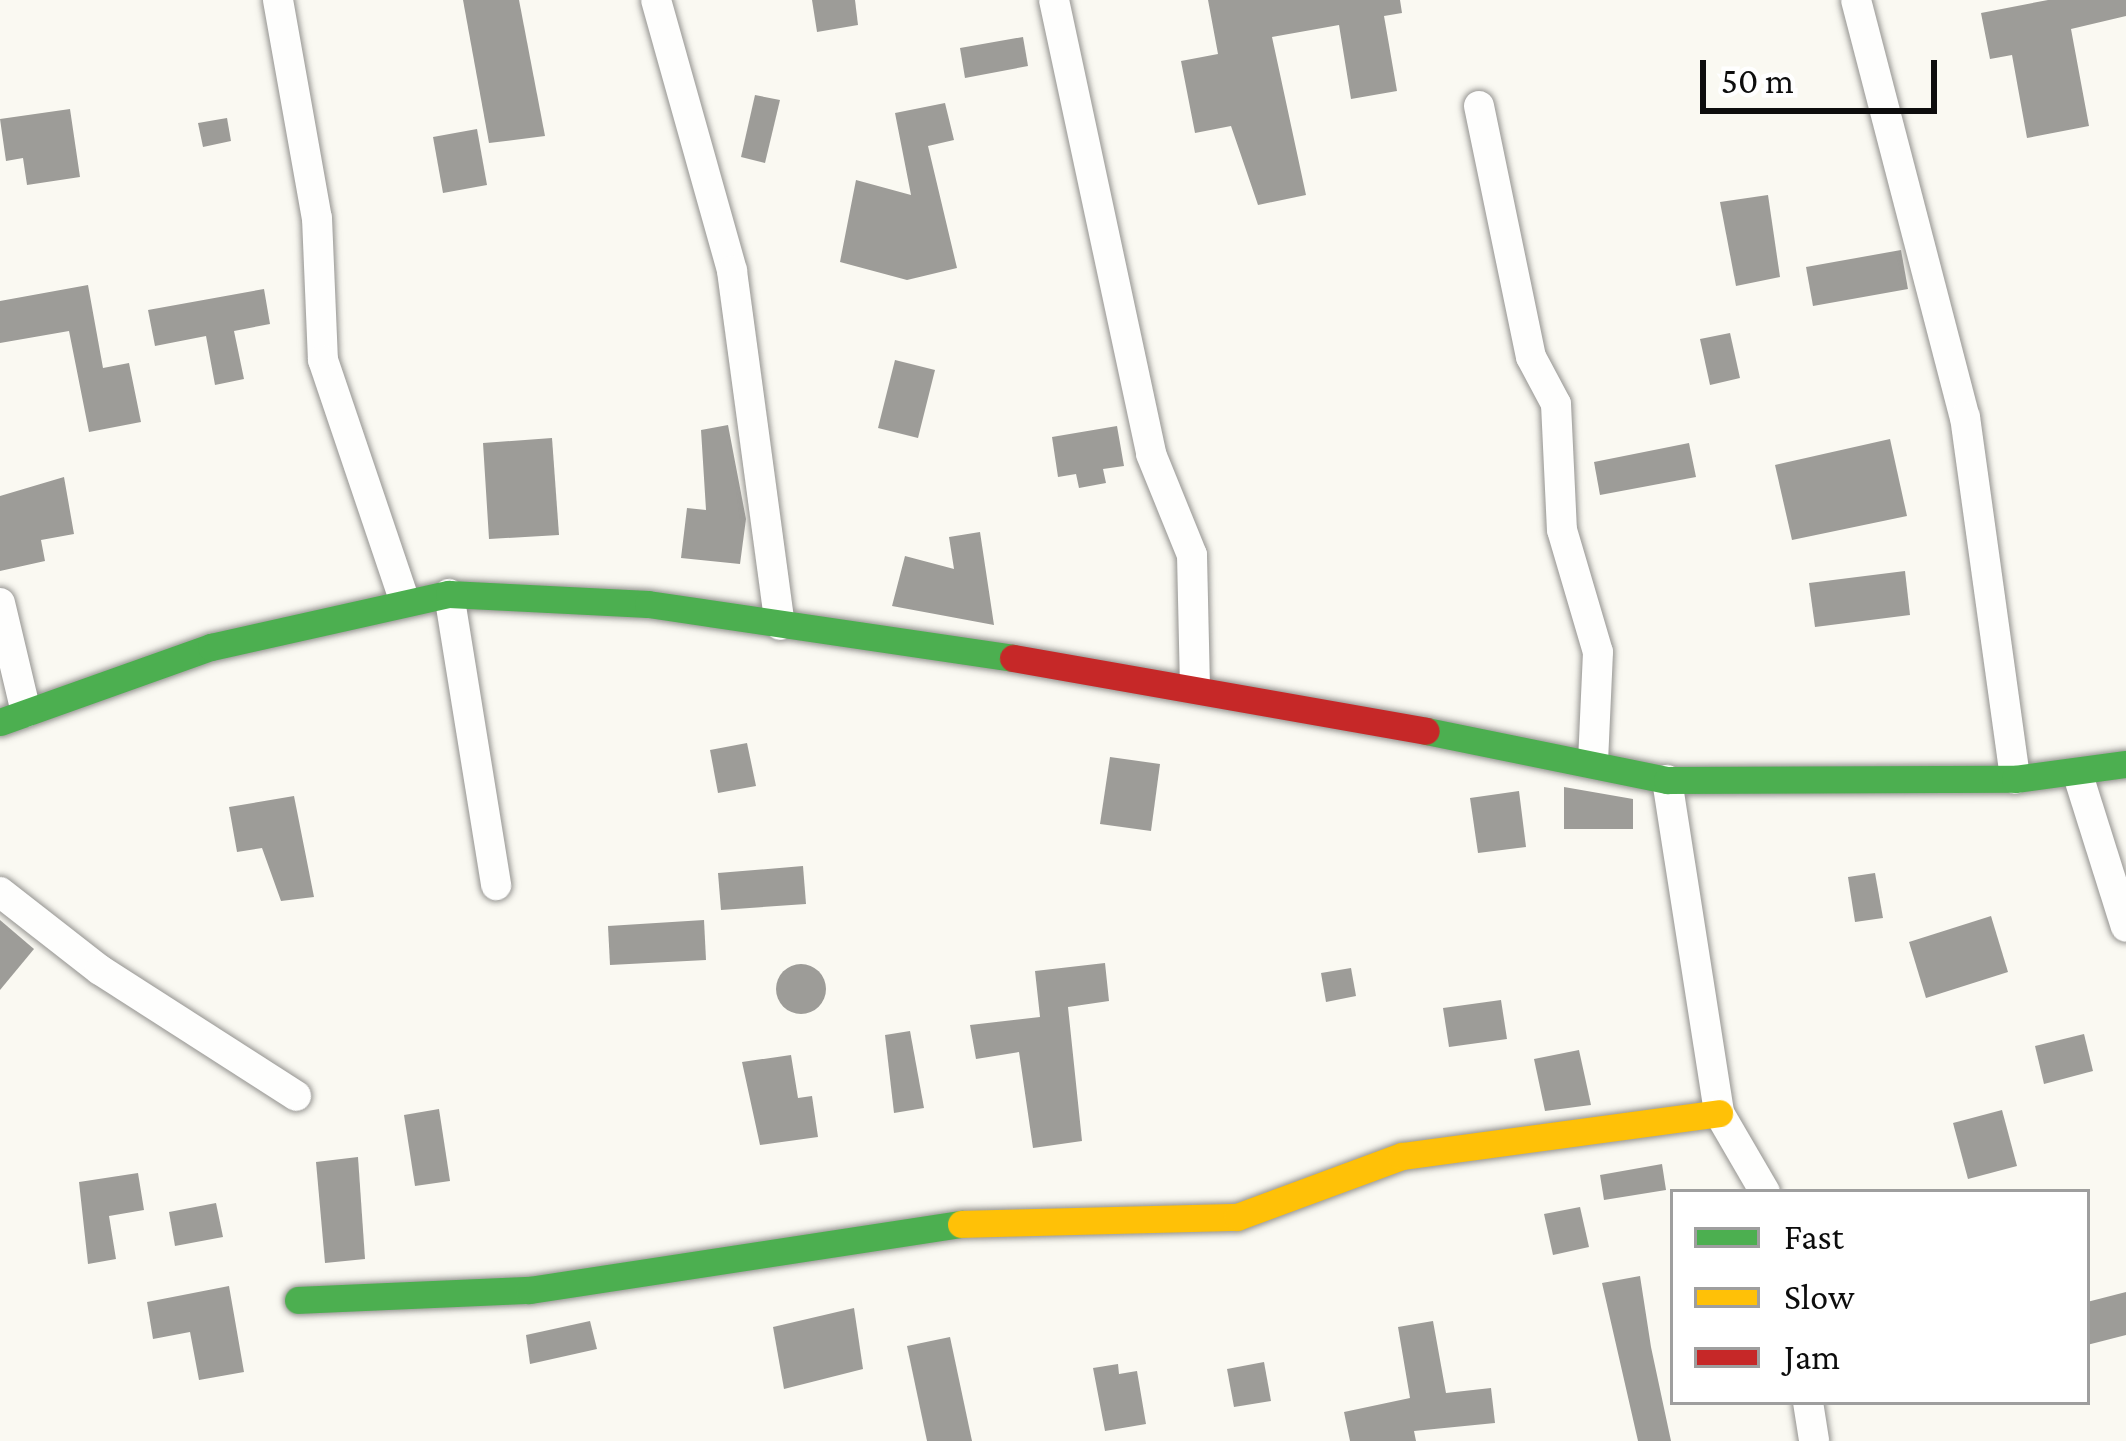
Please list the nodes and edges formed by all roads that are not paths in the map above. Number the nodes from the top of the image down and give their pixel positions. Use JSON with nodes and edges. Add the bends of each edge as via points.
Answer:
{"nodes":[{"id":1,"x":278,"y":0,"type":"edge"},
{"id":2,"x":656,"y":0,"type":"edge"},
{"id":3,"x":1054,"y":0,"type":"edge"},
{"id":4,"x":1856,"y":0,"type":"edge"},
{"id":5,"x":1479,"y":106,"type":"dead end"},
{"id":6,"x":449,"y":595,"type":"junction"},
{"id":7,"x":404,"y":599,"type":"junction"},
{"id":8,"x":0,"y":603,"type":"edge"},
{"id":9,"x":780,"y":625,"type":"junction"},
{"id":10,"x":1195,"y":685,"type":"junction"},
{"id":11,"x":13,"y":717,"type":"edge"},
{"id":12,"x":1593,"y":763,"type":"junction"},
{"id":13,"x":2126,"y":764,"type":"edge"},
{"id":14,"x":2078,"y":775,"type":"junction"},
{"id":15,"x":1667,"y":779,"type":"junction"},
{"id":16,"x":2015,"y":779,"type":"junction"},
{"id":17,"x":496,"y":885,"type":"dead end"},
{"id":18,"x":0,"y":892,"type":"edge"},
{"id":19,"x":2126,"y":927,"type":"edge"},
{"id":20,"x":296,"y":1096,"type":"dead end"},
{"id":21,"x":1719,"y":1113,"type":"junction"},
{"id":22,"x":1763,"y":1189,"type":"edge"},
{"id":23,"x":298,"y":1300,"type":"dead end"},
{"id":24,"x":1808,"y":1405,"type":"edge"},
{"id":25,"x":1814,"y":1441,"type":"edge"}],
"edges":[{"from":1,"to":7,"type":"street","via":[[317,218],[322,360]]},
{"from":2,"to":9,"type":"street","via":[[732,271]]},
{"from":3,"to":10,"type":"street","via":[[1151,454],[1192,555]]},
{"from":4,"to":16,"type":"street","via":[[1965,417]]},
{"from":5,"to":12,"type":"street","via":[[1531,357],[1556,404],[1562,530],[1598,652]]},
{"from":6,"to":7,"type":"street"},
{"from":6,"to":9,"type":"street","via":[[648,604]]},
{"from":6,"to":17,"type":"street"},
{"from":7,"to":11,"type":"street","via":[[303,632],[211,647]]},
{"from":8,"to":11,"type":"street"},
{"from":9,"to":10,"type":"street"},
{"from":10,"to":12,"type":"street"},
{"from":12,"to":15,"type":"street"},
{"from":13,"to":14,"type":"street"},
{"from":14,"to":16,"type":"street"},
{"from":14,"to":19,"type":"street"},
{"from":15,"to":16,"type":"street"},
{"from":15,"to":21,"type":"street"},
{"from":18,"to":20,"type":"street","via":[[100,970]]},
{"from":21,"to":22,"type":"street"},
{"from":21,"to":23,"type":"street","via":[[1402,1156],[1237,1216],[981,1219],[899,1240],[529,1290]]},
{"from":24,"to":25,"type":"street"}]}
